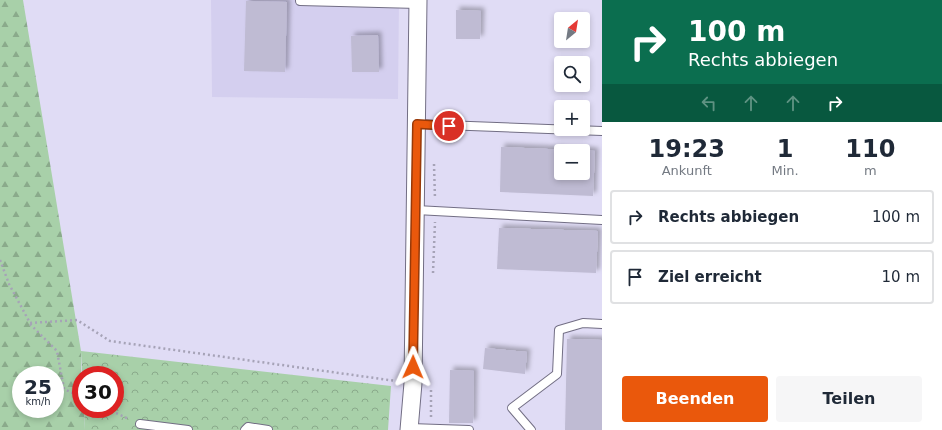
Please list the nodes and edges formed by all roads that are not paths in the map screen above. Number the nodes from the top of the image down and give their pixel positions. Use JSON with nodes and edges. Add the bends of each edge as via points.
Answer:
{"nodes":[{"id":1,"x":300,"y":1,"type":"dead end"},
{"id":2,"x":418,"y":2,"type":"edge"},
{"id":3,"x":417,"y":124,"type":"junction"},
{"id":4,"x":602,"y":131,"type":"edge"},
{"id":5,"x":416,"y":210,"type":"junction"},
{"id":6,"x":602,"y":220,"type":"edge"},
{"id":7,"x":602,"y":324,"type":"edge"},
{"id":8,"x":140,"y":424,"type":"road end"},
{"id":9,"x":410,"y":429,"type":"edge"},
{"id":10,"x":188,"y":430,"type":"edge"},
{"id":11,"x":245,"y":430,"type":"edge"},
{"id":12,"x":268,"y":430,"type":"edge"},
{"id":13,"x":469,"y":430,"type":"edge"},
{"id":14,"x":531,"y":430,"type":"edge"}],
"edges":[{"from":1,"to":2,"type":"lane"},
{"from":2,"to":3,"type":"street"},
{"from":3,"to":4,"type":"lane"},
{"from":3,"to":5,"type":"street"},
{"from":5,"to":6,"type":"lane"},
{"from":5,"to":9,"type":"street"},
{"from":7,"to":14,"type":"lane","via":[[582,323],[559,330],[557,374],[512,408]]},
{"from":8,"to":10,"type":"lane"},
{"from":9,"to":13,"type":"lane"},
{"from":11,"to":12,"type":"lane","via":[[248,427]]}]}
